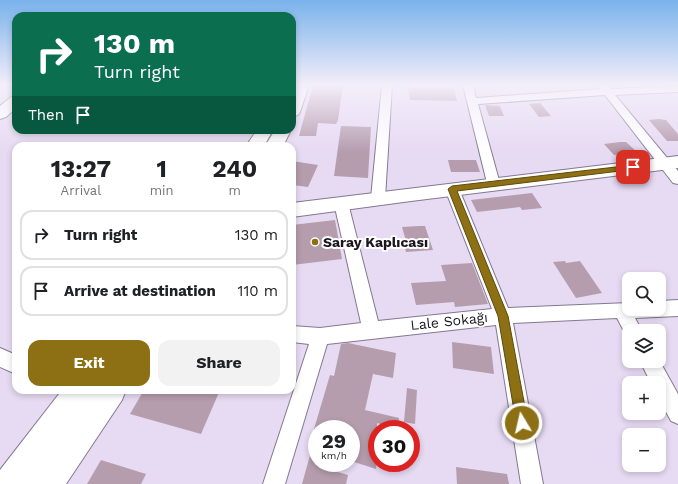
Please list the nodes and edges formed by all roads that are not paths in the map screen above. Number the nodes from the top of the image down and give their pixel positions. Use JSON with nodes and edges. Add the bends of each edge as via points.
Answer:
{"nodes":[{"id":1,"x":385,"y":108,"type":"edge"},
{"id":2,"x":474,"y":108,"type":"edge"},
{"id":3,"x":622,"y":108,"type":"edge"},
{"id":4,"x":671,"y":163,"type":"edge"},
{"id":5,"x":678,"y":180,"type":"edge"},
{"id":6,"x":493,"y":184,"type":"junction"},
{"id":7,"x":452,"y":189,"type":"junction"},
{"id":8,"x":378,"y":198,"type":"junction"},
{"id":9,"x":341,"y":203,"type":"junction"},
{"id":10,"x":296,"y":209,"type":"edge"},
{"id":11,"x":678,"y":308,"type":"edge"},
{"id":12,"x":666,"y":309,"type":"edge"},
{"id":13,"x":622,"y":311,"type":"edge"},
{"id":14,"x":503,"y":316,"type":"junction"},
{"id":15,"x":371,"y":329,"type":"junction"},
{"id":16,"x":296,"y":334,"type":"edge"},
{"id":17,"x":320,"y":336,"type":"junction"},
{"id":18,"x":0,"y":357,"type":"edge"},
{"id":19,"x":12,"y":363,"type":"edge"},
{"id":20,"x":653,"y":368,"type":"edge"},
{"id":21,"x":73,"y":394,"type":"edge"},
{"id":22,"x":109,"y":394,"type":"edge"},
{"id":23,"x":678,"y":414,"type":"edge"},
{"id":24,"x":10,"y":484,"type":"edge"},
{"id":25,"x":46,"y":484,"type":"edge"},
{"id":26,"x":274,"y":484,"type":"edge"},
{"id":27,"x":532,"y":484,"type":"edge"}],
"edges":[{"from":1,"to":8,"type":"street"},
{"from":2,"to":6,"type":"street"},
{"from":3,"to":4,"type":"street"},
{"from":4,"to":5,"type":"street"},
{"from":4,"to":6,"type":"street"},
{"from":6,"to":7,"type":"street"},
{"from":7,"to":8,"type":"street"},
{"from":7,"to":14,"type":"street"},
{"from":8,"to":9,"type":"street"},
{"from":9,"to":10,"type":"street"},
{"from":9,"to":15,"type":"street"},
{"from":11,"to":12,"type":"street","name":"Lale Sokağı"},
{"from":13,"to":14,"type":"street","name":"Lale Sokağı"},
{"from":14,"to":15,"type":"street","name":"Lale Sokağı"},
{"from":14,"to":27,"type":"street"},
{"from":15,"to":17,"type":"street","name":"Lale Sokağı"},
{"from":16,"to":17,"type":"street","name":"Lale Sokağı"},
{"from":17,"to":26,"type":"street"},
{"from":18,"to":19,"type":"street"},
{"from":20,"to":23,"type":"street"},
{"from":21,"to":24,"type":"main road"},
{"from":22,"to":25,"type":"main road"}]}
